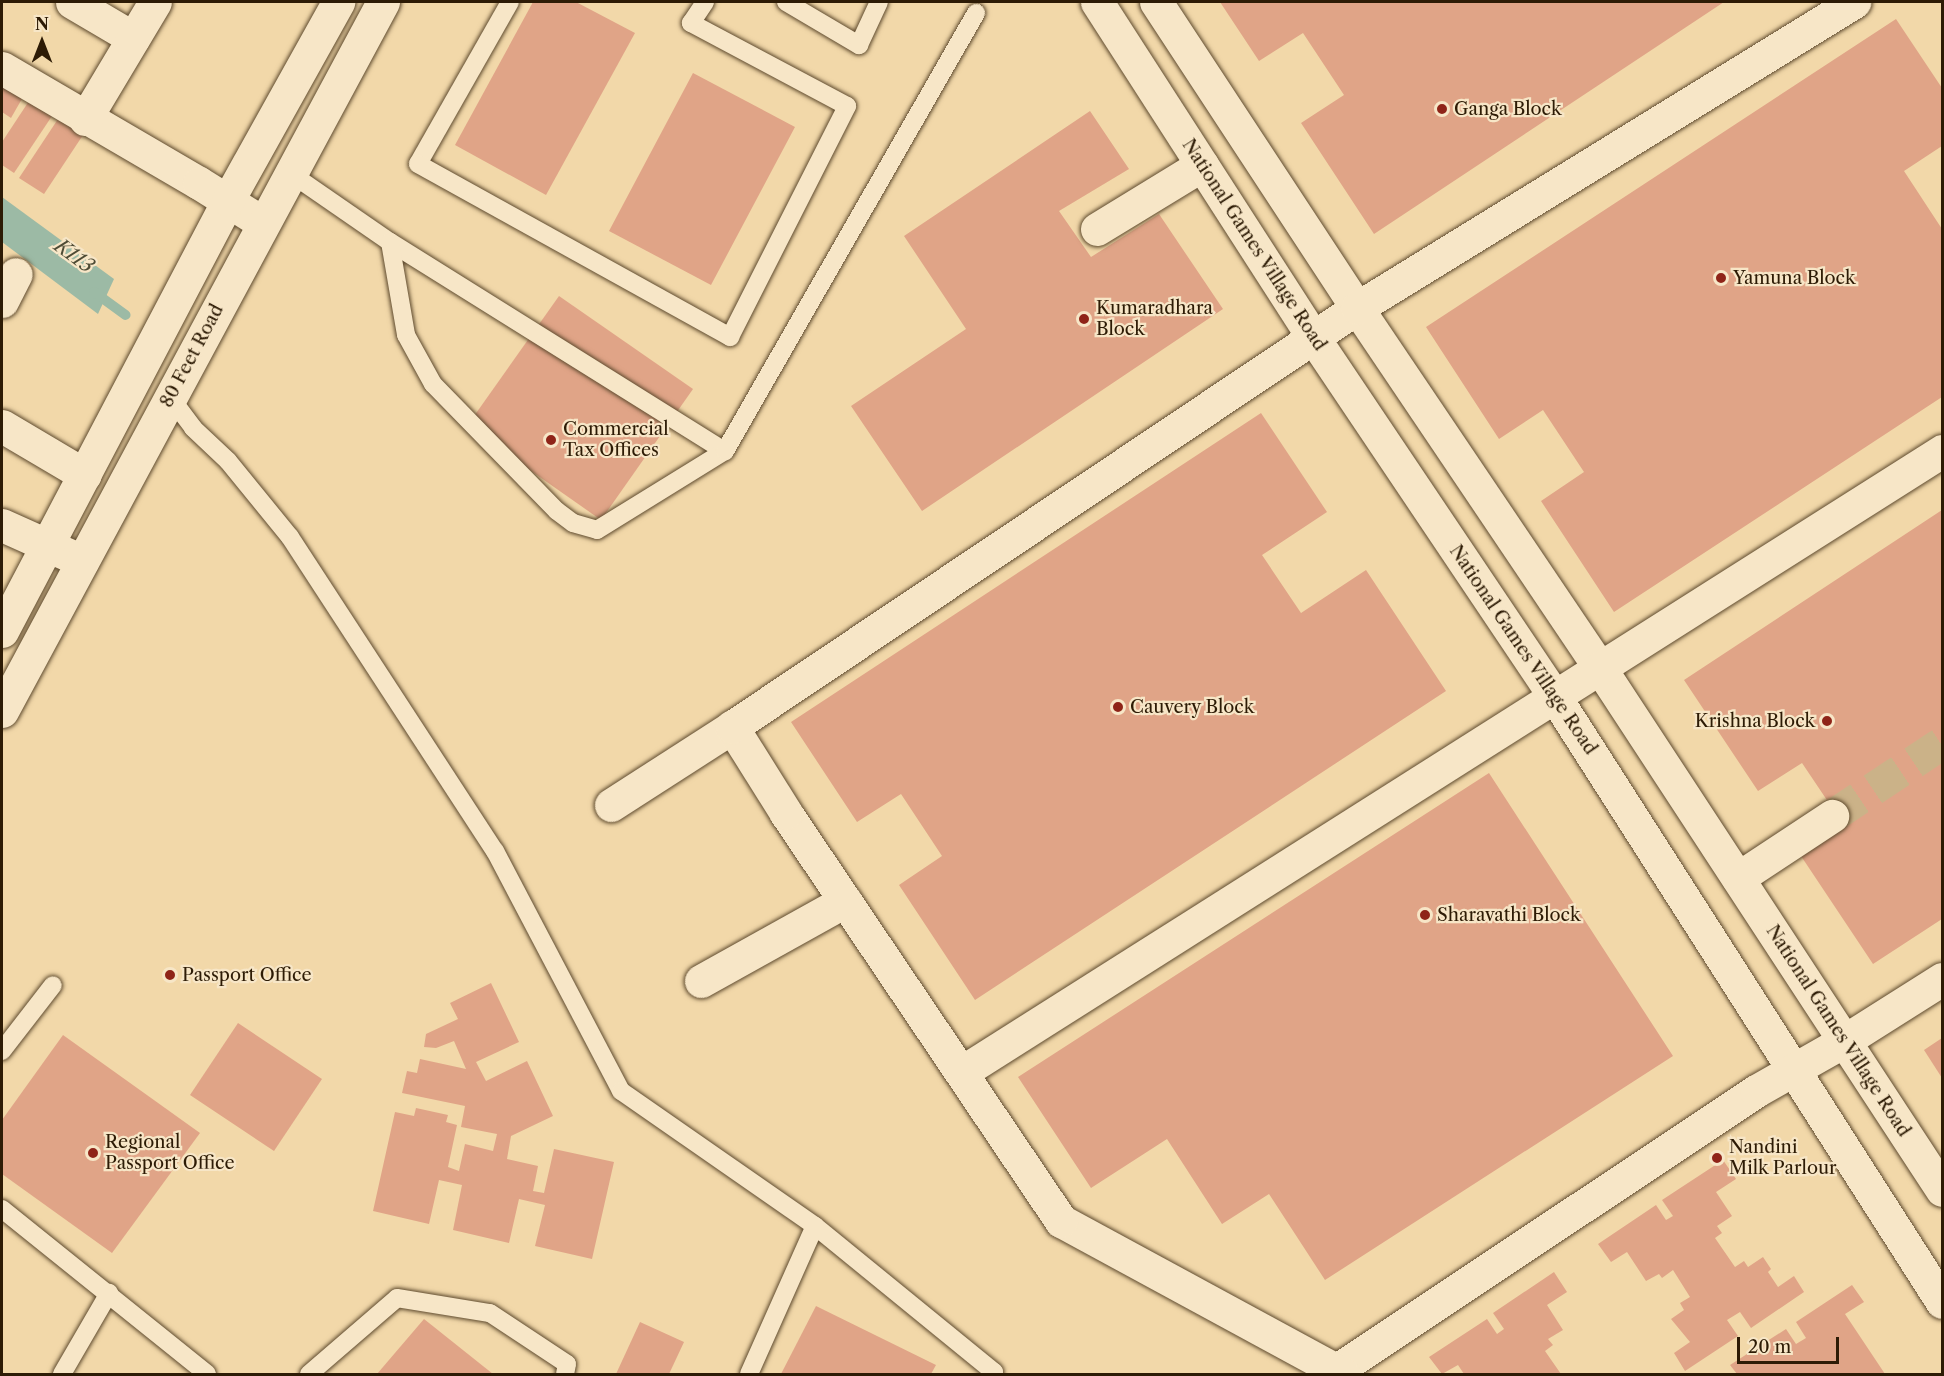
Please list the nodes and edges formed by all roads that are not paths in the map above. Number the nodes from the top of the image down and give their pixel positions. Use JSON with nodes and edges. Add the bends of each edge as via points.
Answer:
{"nodes":[{"id":1,"x":72,"y":2,"type":"edge"},
{"id":2,"x":155,"y":2,"type":"edge"},
{"id":3,"x":338,"y":2,"type":"edge"},
{"id":4,"x":383,"y":2,"type":"edge"},
{"id":5,"x":510,"y":2,"type":"edge"},
{"id":6,"x":705,"y":2,"type":"edge"},
{"id":7,"x":786,"y":2,"type":"edge"},
{"id":8,"x":879,"y":2,"type":"edge"},
{"id":9,"x":1097,"y":2,"type":"edge"},
{"id":10,"x":1156,"y":2,"type":"edge"},
{"id":11,"x":1854,"y":2,"type":"edge"},
{"id":12,"x":976,"y":13,"type":"dead end"},
{"id":13,"x":133,"y":38,"type":"junction"},
{"id":14,"x":2,"y":68,"type":"edge"},
{"id":15,"x":85,"y":119,"type":"junction"},
{"id":16,"x":1202,"y":165,"type":"junction"},
{"id":17,"x":290,"y":173,"type":"junction"},
{"id":18,"x":228,"y":200,"type":"junction"},
{"id":19,"x":263,"y":223,"type":"junction"},
{"id":20,"x":1097,"y":229,"type":"dead end"},
{"id":21,"x":390,"y":242,"type":"junction"},
{"id":22,"x":1357,"y":308,"type":"junction"},
{"id":23,"x":1313,"y":337,"type":"junction"},
{"id":24,"x":170,"y":397,"type":"junction"},
{"id":25,"x":2,"y":426,"type":"edge"},
{"id":26,"x":724,"y":451,"type":"junction"},
{"id":27,"x":1942,"y":451,"type":"edge"},
{"id":28,"x":85,"y":475,"type":"junction"},
{"id":29,"x":2,"y":525,"type":"edge"},
{"id":30,"x":47,"y":545,"type":"junction"},
{"id":31,"x":82,"y":561,"type":"junction"},
{"id":32,"x":2,"y":631,"type":"edge"},
{"id":33,"x":1600,"y":668,"type":"junction"},
{"id":34,"x":1555,"y":697,"type":"junction"},
{"id":35,"x":2,"y":711,"type":"edge"},
{"id":36,"x":732,"y":727,"type":"junction"},
{"id":37,"x":611,"y":805,"type":"dead end"},
{"id":38,"x":1832,"y":816,"type":"tunnel mouth"},
{"id":39,"x":1738,"y":878,"type":"junction"},
{"id":40,"x":845,"y":901,"type":"junction"},
{"id":41,"x":1942,"y":979,"type":"edge"},
{"id":42,"x":701,"y":981,"type":"dead end"},
{"id":43,"x":53,"y":985,"type":"dead end"},
{"id":44,"x":1844,"y":1041,"type":"junction"},
{"id":45,"x":2,"y":1051,"type":"edge"},
{"id":46,"x":1795,"y":1069,"type":"junction"},
{"id":47,"x":962,"y":1072,"type":"junction"},
{"id":48,"x":1942,"y":1190,"type":"edge"},
{"id":49,"x":2,"y":1209,"type":"edge"},
{"id":50,"x":815,"y":1226,"type":"junction"},
{"id":51,"x":110,"y":1293,"type":"junction"},
{"id":52,"x":1942,"y":1302,"type":"edge"},
{"id":53,"x":1340,"y":1372,"type":"edge"},
{"id":54,"x":62,"y":1374,"type":"edge"},
{"id":55,"x":207,"y":1374,"type":"edge"},
{"id":56,"x":309,"y":1374,"type":"edge"},
{"id":57,"x":565,"y":1374,"type":"edge"},
{"id":58,"x":749,"y":1374,"type":"edge"},
{"id":59,"x":996,"y":1374,"type":"edge"}],
"edges":[{"from":1,"to":13,"type":"street"},
{"from":2,"to":13,"type":"street"},
{"from":3,"to":18,"type":"street"},
{"from":4,"to":17,"type":"street","name":"80 Feet Road"},
{"from":5,"to":6,"type":"lane","via":[[418,164],[730,337],[847,106],[691,23]]},
{"from":7,"to":8,"type":"lane","via":[[860,45]]},
{"from":9,"to":16,"type":"street","name":"National Games Village Road"},
{"from":10,"to":22,"type":"street","name":"National Games Village Road"},
{"from":11,"to":22,"type":"street"},
{"from":12,"to":26,"type":"lane"},
{"from":13,"to":15,"type":"street"},
{"from":14,"to":15,"type":"street"},
{"from":15,"to":18,"type":"street"},
{"from":16,"to":20,"type":"street"},
{"from":16,"to":23,"type":"street","name":"National Games Village Road"},
{"from":17,"to":19,"type":"street","name":"80 Feet Road"},
{"from":17,"to":21,"type":"lane"},
{"from":18,"to":19,"type":"street"},
{"from":18,"to":28,"type":"street"},
{"from":19,"to":24,"type":"street","name":"80 Feet Road"},
{"from":21,"to":26,"type":"lane"},
{"from":21,"to":26,"type":"lane","via":[[406,335],[433,384],[573,523],[597,530]]},
{"from":22,"to":23,"type":"street"},
{"from":22,"to":33,"type":"street","name":"National Games Village Road"},
{"from":23,"to":34,"type":"street","name":"National Games Village Road"},
{"from":23,"to":36,"type":"street"},
{"from":24,"to":31,"type":"street","name":"80 Feet Road"},
{"from":24,"to":50,"type":"lane","via":[[290,537],[495,851],[621,1091]]},
{"from":25,"to":28,"type":"street"},
{"from":27,"to":33,"type":"street"},
{"from":28,"to":30,"type":"street"},
{"from":29,"to":30,"type":"street"},
{"from":30,"to":31,"type":"street"},
{"from":30,"to":32,"type":"street"},
{"from":31,"to":35,"type":"street","name":"80 Feet Road"},
{"from":33,"to":34,"type":"street"},
{"from":33,"to":39,"type":"street","name":"National Games Village Road"},
{"from":34,"to":46,"type":"street","name":"National Games Village Road"},
{"from":34,"to":47,"type":"street"},
{"from":36,"to":37,"type":"street"},
{"from":36,"to":40,"type":"street"},
{"from":38,"to":39,"type":"street"},
{"from":39,"to":44,"type":"street","name":"National Games Village Road"},
{"from":40,"to":42,"type":"street"},
{"from":40,"to":47,"type":"street"},
{"from":41,"to":44,"type":"street"},
{"from":43,"to":45,"type":"lane"},
{"from":44,"to":46,"type":"street"},
{"from":44,"to":48,"type":"street","name":"National Games Village Road"},
{"from":46,"to":52,"type":"street","name":"National Games Village Road"},
{"from":46,"to":53,"type":"street","via":[[1756,1091]]},
{"from":47,"to":53,"type":"street","via":[[1061,1221]]},
{"from":49,"to":51,"type":"lane"},
{"from":50,"to":58,"type":"lane"},
{"from":50,"to":59,"type":"lane"},
{"from":51,"to":54,"type":"lane"},
{"from":51,"to":55,"type":"lane"},
{"from":56,"to":57,"type":"lane","via":[[397,1298],[490,1314],[567,1364]]}]}
